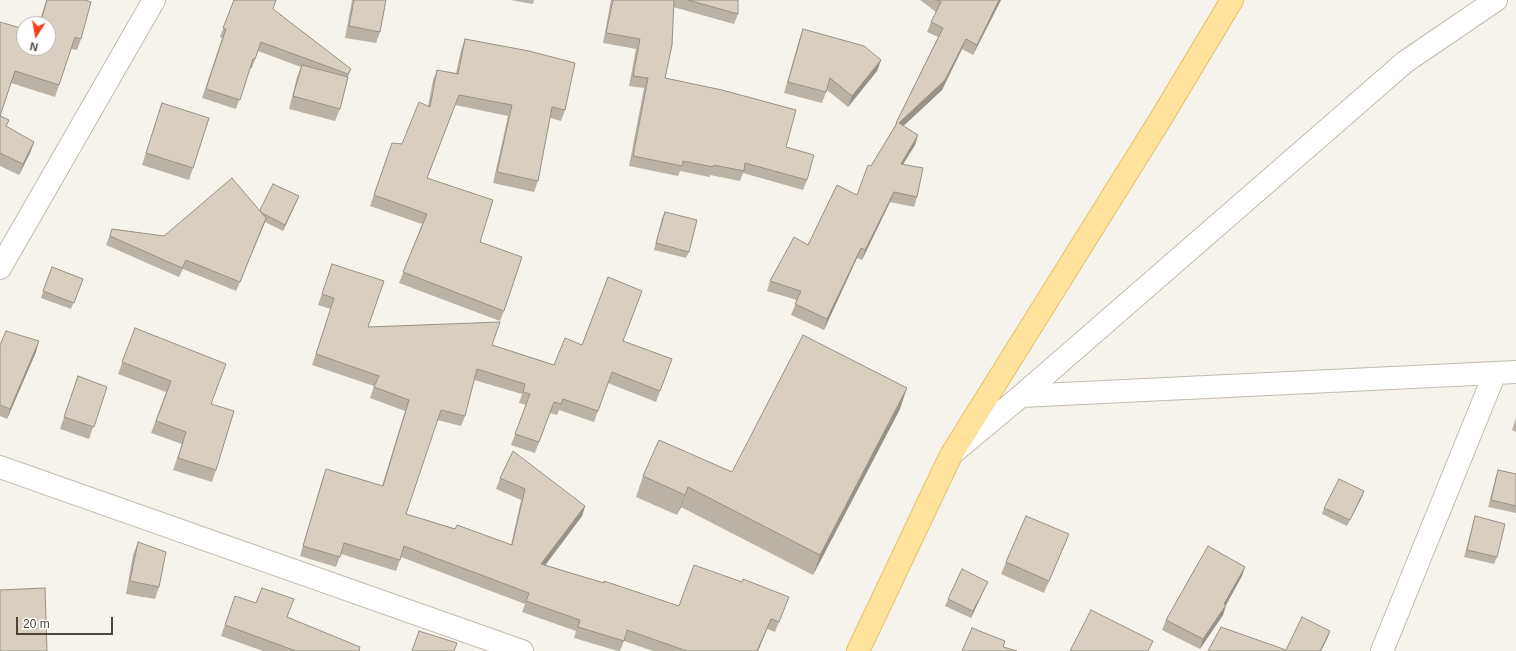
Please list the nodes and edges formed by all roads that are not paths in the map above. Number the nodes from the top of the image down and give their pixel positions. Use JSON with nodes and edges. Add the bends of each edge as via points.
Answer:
{"nodes":[{"id":1,"x":154,"y":0,"type":"edge"},
{"id":2,"x":1232,"y":0,"type":"edge"},
{"id":3,"x":1496,"y":0,"type":"edge"},
{"id":4,"x":0,"y":268,"type":"edge"},
{"id":5,"x":1506,"y":373,"type":"edge"},
{"id":6,"x":1021,"y":396,"type":"junction"},
{"id":7,"x":951,"y":455,"type":"junction"},
{"id":8,"x":0,"y":467,"type":"edge"},
{"id":9,"x":522,"y":651,"type":"edge"},
{"id":10,"x":858,"y":651,"type":"edge"},
{"id":11,"x":1382,"y":651,"type":"edge"}],
"edges":[{"from":1,"to":4,"type":"street"},
{"from":2,"to":7,"type":"main road"},
{"from":3,"to":6,"type":"street","via":[[1405,62]]},
{"from":5,"to":6,"type":"street"},
{"from":5,"to":11,"type":"street"},
{"from":6,"to":7,"type":"street"},
{"from":7,"to":10,"type":"main road"},
{"from":8,"to":9,"type":"street"}]}
